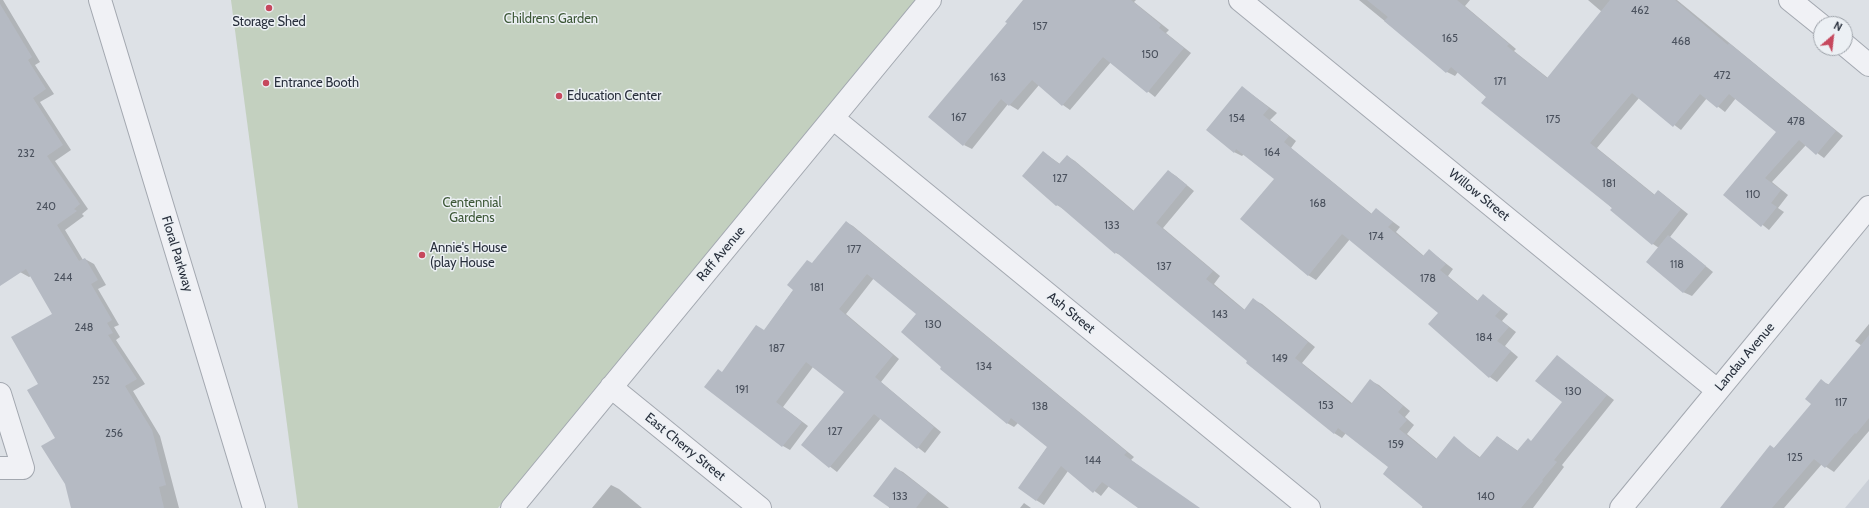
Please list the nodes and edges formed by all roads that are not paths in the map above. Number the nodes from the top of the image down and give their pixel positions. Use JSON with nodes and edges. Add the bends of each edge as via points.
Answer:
{"nodes":[{"id":1,"x":100,"y":0,"type":"edge"},
{"id":2,"x":930,"y":0,"type":"edge"},
{"id":3,"x":1240,"y":0,"type":"edge"},
{"id":4,"x":1790,"y":0,"type":"edge"},
{"id":5,"x":1813,"y":19,"type":"edge"},
{"id":6,"x":1853,"y":52,"type":"edge"},
{"id":7,"x":1869,"y":65,"type":"edge"},
{"id":8,"x":834,"y":119,"type":"junction"},
{"id":9,"x":1869,"y":207,"type":"edge"},
{"id":10,"x":611,"y":387,"type":"junction"},
{"id":11,"x":1717,"y":390,"type":"junction"},
{"id":12,"x":0,"y":394,"type":"edge"},
{"id":13,"x":0,"y":468,"type":"edge"},
{"id":14,"x":254,"y":508,"type":"edge"},
{"id":15,"x":512,"y":508,"type":"edge"},
{"id":16,"x":760,"y":508,"type":"edge"},
{"id":17,"x":1309,"y":508,"type":"edge"},
{"id":18,"x":1621,"y":508,"type":"edge"}],
"edges":[{"from":1,"to":14,"type":"street","name":"Floral Parkway"},
{"from":2,"to":8,"type":"street","name":"Raff Avenue"},
{"from":3,"to":11,"type":"street","name":"Willow Street"},
{"from":4,"to":5,"type":"street"},
{"from":6,"to":7,"type":"street"},
{"from":8,"to":10,"type":"street","name":"Raff Avenue"},
{"from":8,"to":17,"type":"street","name":"Ash Street"},
{"from":9,"to":11,"type":"street","name":"Landau Avenue"},
{"from":10,"to":15,"type":"street","name":"Raff Avenue"},
{"from":10,"to":16,"type":"street","name":"East Cherry Street"},
{"from":11,"to":18,"type":"street","name":"Landau Avenue"},
{"from":12,"to":13,"type":"street","via":[[23,468]]}]}
